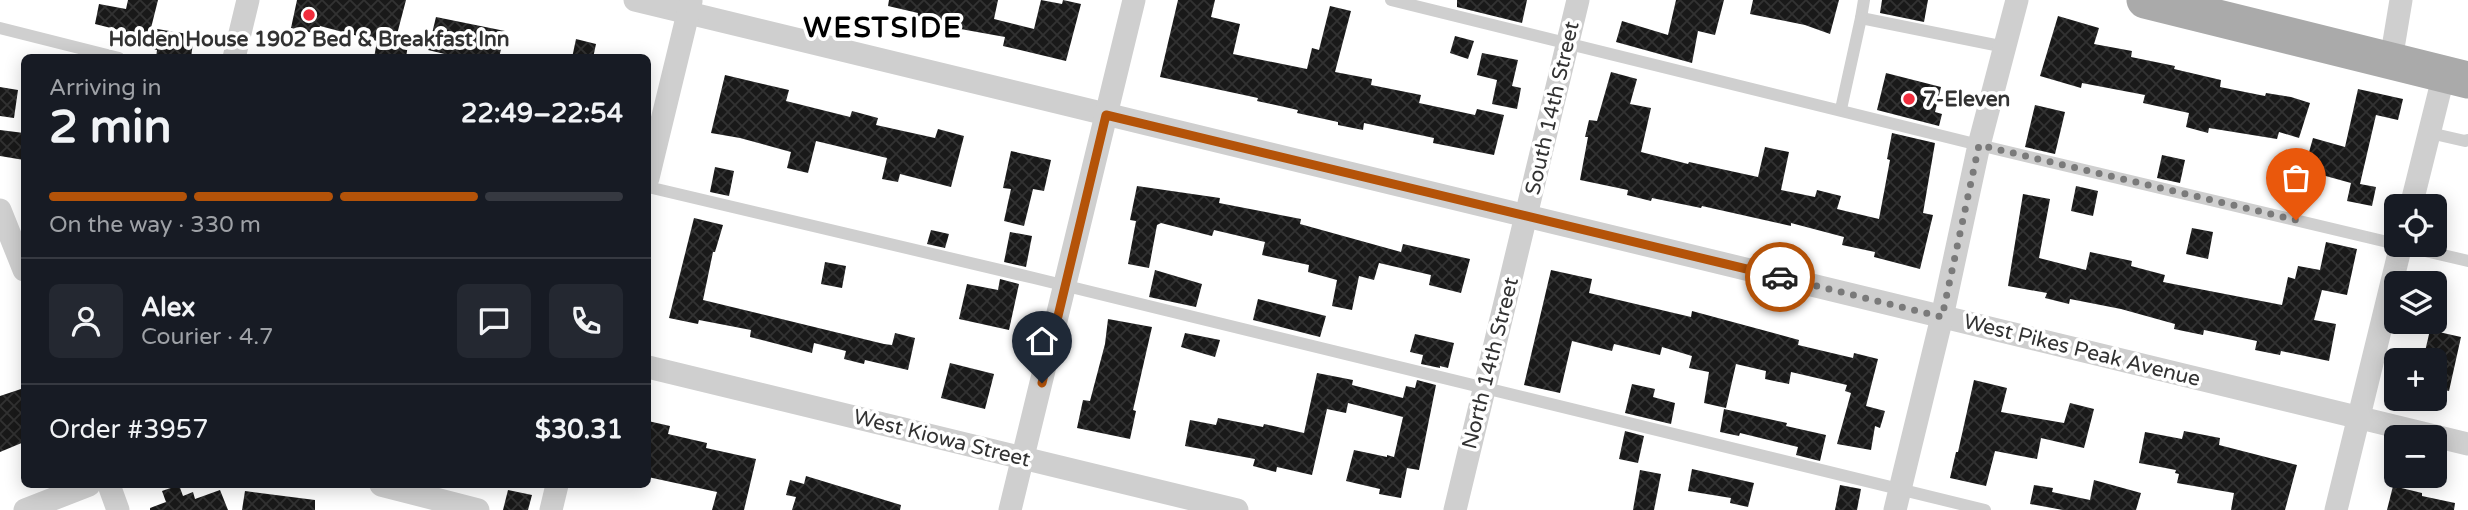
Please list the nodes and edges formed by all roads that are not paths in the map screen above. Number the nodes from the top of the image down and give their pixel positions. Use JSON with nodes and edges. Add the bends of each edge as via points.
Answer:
{"nodes":[{"id":1,"x":248,"y":0,"type":"edge"},
{"id":2,"x":635,"y":0,"type":"edge"},
{"id":3,"x":1135,"y":0,"type":"edge"},
{"id":4,"x":1391,"y":0,"type":"edge"},
{"id":5,"x":1578,"y":0,"type":"edge"},
{"id":6,"x":1864,"y":0,"type":"edge"},
{"id":7,"x":2017,"y":0,"type":"edge"},
{"id":8,"x":2145,"y":0,"type":"edge"},
{"id":9,"x":2401,"y":0,"type":"edge"},
{"id":10,"x":690,"y":7,"type":"edge"},
{"id":11,"x":1861,"y":18,"type":"junction"},
{"id":12,"x":0,"y":28,"type":"edge"},
{"id":13,"x":1568,"y":42,"type":"junction"},
{"id":14,"x":2005,"y":47,"type":"junction"},
{"id":15,"x":102,"y":54,"type":"edge"},
{"id":16,"x":235,"y":54,"type":"edge"},
{"id":17,"x":2390,"y":60,"type":"junction"},
{"id":18,"x":2456,"y":77,"type":"edge"},
{"id":19,"x":1840,"y":109,"type":"junction"},
{"id":20,"x":1106,"y":115,"type":"junction"},
{"id":21,"x":2430,"y":133,"type":"junction"},
{"id":22,"x":2468,"y":140,"type":"edge"},
{"id":23,"x":1979,"y":145,"type":"junction"},
{"id":24,"x":651,"y":166,"type":"edge"},
{"id":25,"x":651,"y":188,"type":"edge"},
{"id":26,"x":2414,"y":194,"type":"edge"},
{"id":27,"x":0,"y":211,"type":"edge"},
{"id":28,"x":1526,"y":216,"type":"junction"},
{"id":29,"x":21,"y":217,"type":"edge"},
{"id":30,"x":2384,"y":241,"type":"edge"},
{"id":31,"x":2447,"y":256,"type":"edge"},
{"id":32,"x":2397,"y":257,"type":"edge"},
{"id":33,"x":2468,"y":261,"type":"edge"},
{"id":34,"x":21,"y":263,"type":"edge"},
{"id":35,"x":1065,"y":285,"type":"junction"},
{"id":36,"x":1942,"y":317,"type":"junction"},
{"id":37,"x":651,"y":368,"type":"edge"},
{"id":38,"x":1484,"y":388,"type":"junction"},
{"id":39,"x":2358,"y":417,"type":"junction"},
{"id":40,"x":2468,"y":444,"type":"edge"},
{"id":41,"x":1024,"y":458,"type":"junction"},
{"id":42,"x":81,"y":488,"type":"edge"},
{"id":43,"x":110,"y":488,"type":"edge"},
{"id":44,"x":393,"y":488,"type":"edge"},
{"id":45,"x":556,"y":488,"type":"edge"},
{"id":46,"x":1898,"y":500,"type":"edge"},
{"id":47,"x":25,"y":510,"type":"edge"},
{"id":48,"x":118,"y":510,"type":"edge"},
{"id":49,"x":478,"y":510,"type":"edge"},
{"id":50,"x":551,"y":510,"type":"edge"},
{"id":51,"x":1010,"y":510,"type":"edge"},
{"id":52,"x":1237,"y":510,"type":"edge"},
{"id":53,"x":1455,"y":510,"type":"edge"},
{"id":54,"x":1984,"y":510,"type":"edge"},
{"id":55,"x":2336,"y":510,"type":"edge"}],
"edges":[{"from":1,"to":16,"type":"street"},
{"from":2,"to":10,"type":"street","name":"West Pikes Peak Avenue"},
{"from":3,"to":20,"type":"street"},
{"from":4,"to":13,"type":"lane"},
{"from":5,"to":13,"type":"street","name":"South 14th Street"},
{"from":6,"to":11,"type":"lane"},
{"from":7,"to":14,"type":"street"},
{"from":8,"to":17,"type":"main road"},
{"from":9,"to":17,"type":"street"},
{"from":10,"to":20,"type":"street","name":"West Pikes Peak Avenue"},
{"from":10,"to":24,"type":"street"},
{"from":11,"to":14,"type":"lane"},
{"from":11,"to":19,"type":"lane"},
{"from":12,"to":15,"type":"lane"},
{"from":13,"to":19,"type":"lane"},
{"from":13,"to":28,"type":"street","name":"South 14th Street"},
{"from":14,"to":23,"type":"street"},
{"from":17,"to":18,"type":"main road"},
{"from":18,"to":21,"type":"street"},
{"from":19,"to":23,"type":"lane"},
{"from":20,"to":28,"type":"street","name":"West Pikes Peak Avenue"},
{"from":20,"to":35,"type":"street"},
{"from":21,"to":22,"type":"lane"},
{"from":21,"to":26,"type":"street"},
{"from":23,"to":30,"type":"lane"},
{"from":23,"to":36,"type":"street"},
{"from":25,"to":35,"type":"lane"},
{"from":27,"to":29,"type":"street"},
{"from":27,"to":34,"type":"street"},
{"from":28,"to":36,"type":"street","name":"West Pikes Peak Avenue"},
{"from":28,"to":38,"type":"street","name":"North 14th Street"},
{"from":31,"to":33,"type":"lane"},
{"from":32,"to":39,"type":"street"},
{"from":35,"to":38,"type":"lane"},
{"from":35,"to":41,"type":"street"},
{"from":36,"to":39,"type":"street","name":"West Pikes Peak Avenue"},
{"from":36,"to":46,"type":"street"},
{"from":37,"to":41,"type":"street","name":"West Kiowa Street"},
{"from":38,"to":46,"type":"lane"},
{"from":38,"to":53,"type":"street","name":"North 14th Street"},
{"from":39,"to":40,"type":"street","name":"West Pikes Peak Avenue"},
{"from":39,"to":55,"type":"street"},
{"from":41,"to":51,"type":"street"},
{"from":41,"to":52,"type":"street","name":"West Kiowa Street"},
{"from":42,"to":47,"type":"street"},
{"from":43,"to":48,"type":"street"},
{"from":44,"to":49,"type":"street"},
{"from":45,"to":50,"type":"street"},
{"from":46,"to":54,"type":"lane"}]}
